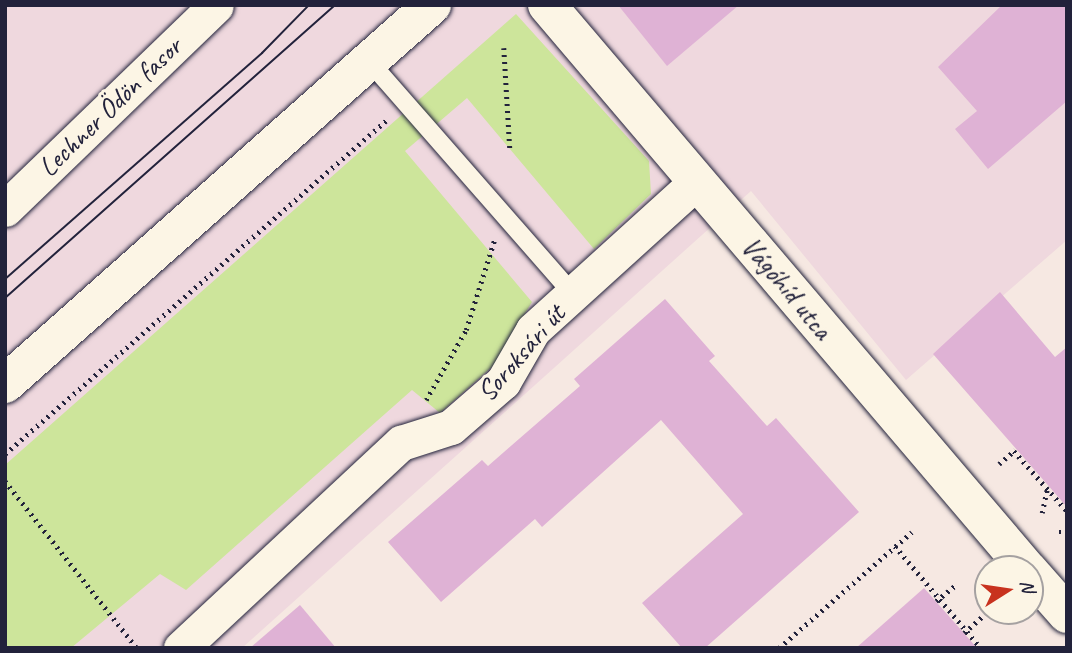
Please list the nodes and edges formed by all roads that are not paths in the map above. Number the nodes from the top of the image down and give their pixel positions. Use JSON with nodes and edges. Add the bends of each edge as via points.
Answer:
{"nodes":[{"id":1,"x":215,"y":5,"type":"edge"},
{"id":2,"x":432,"y":5,"type":"edge"},
{"id":3,"x":547,"y":5,"type":"edge"},
{"id":4,"x":369,"y":61,"type":"junction"},
{"id":5,"x":696,"y":182,"type":"junction"},
{"id":6,"x":5,"y":209,"type":"edge"},
{"id":7,"x":573,"y":294,"type":"junction"},
{"id":8,"x":5,"y":384,"type":"edge"},
{"id":9,"x":1016,"y":555,"type":"edge"},
{"id":10,"x":1044,"y":587,"type":"edge"},
{"id":11,"x":1067,"y":614,"type":"edge"},
{"id":12,"x":181,"y":648,"type":"edge"}],
"edges":[{"from":1,"to":6,"type":"street","name":"Lechner Ödön fasor"},
{"from":2,"to":4,"type":"street"},
{"from":3,"to":5,"type":"street","name":"Vágóhíd utca"},
{"from":4,"to":7,"type":"lane"},
{"from":4,"to":8,"type":"street"},
{"from":5,"to":7,"type":"street","name":"Soroksári út"},
{"from":5,"to":9,"type":"street","name":"Vágóhíd utca"},
{"from":7,"to":12,"type":"street","name":"Soroksári út","via":[[533,330],[503,382],[451,428],[401,443]]},
{"from":10,"to":11,"type":"street","name":"Vágóhíd utca"}]}
